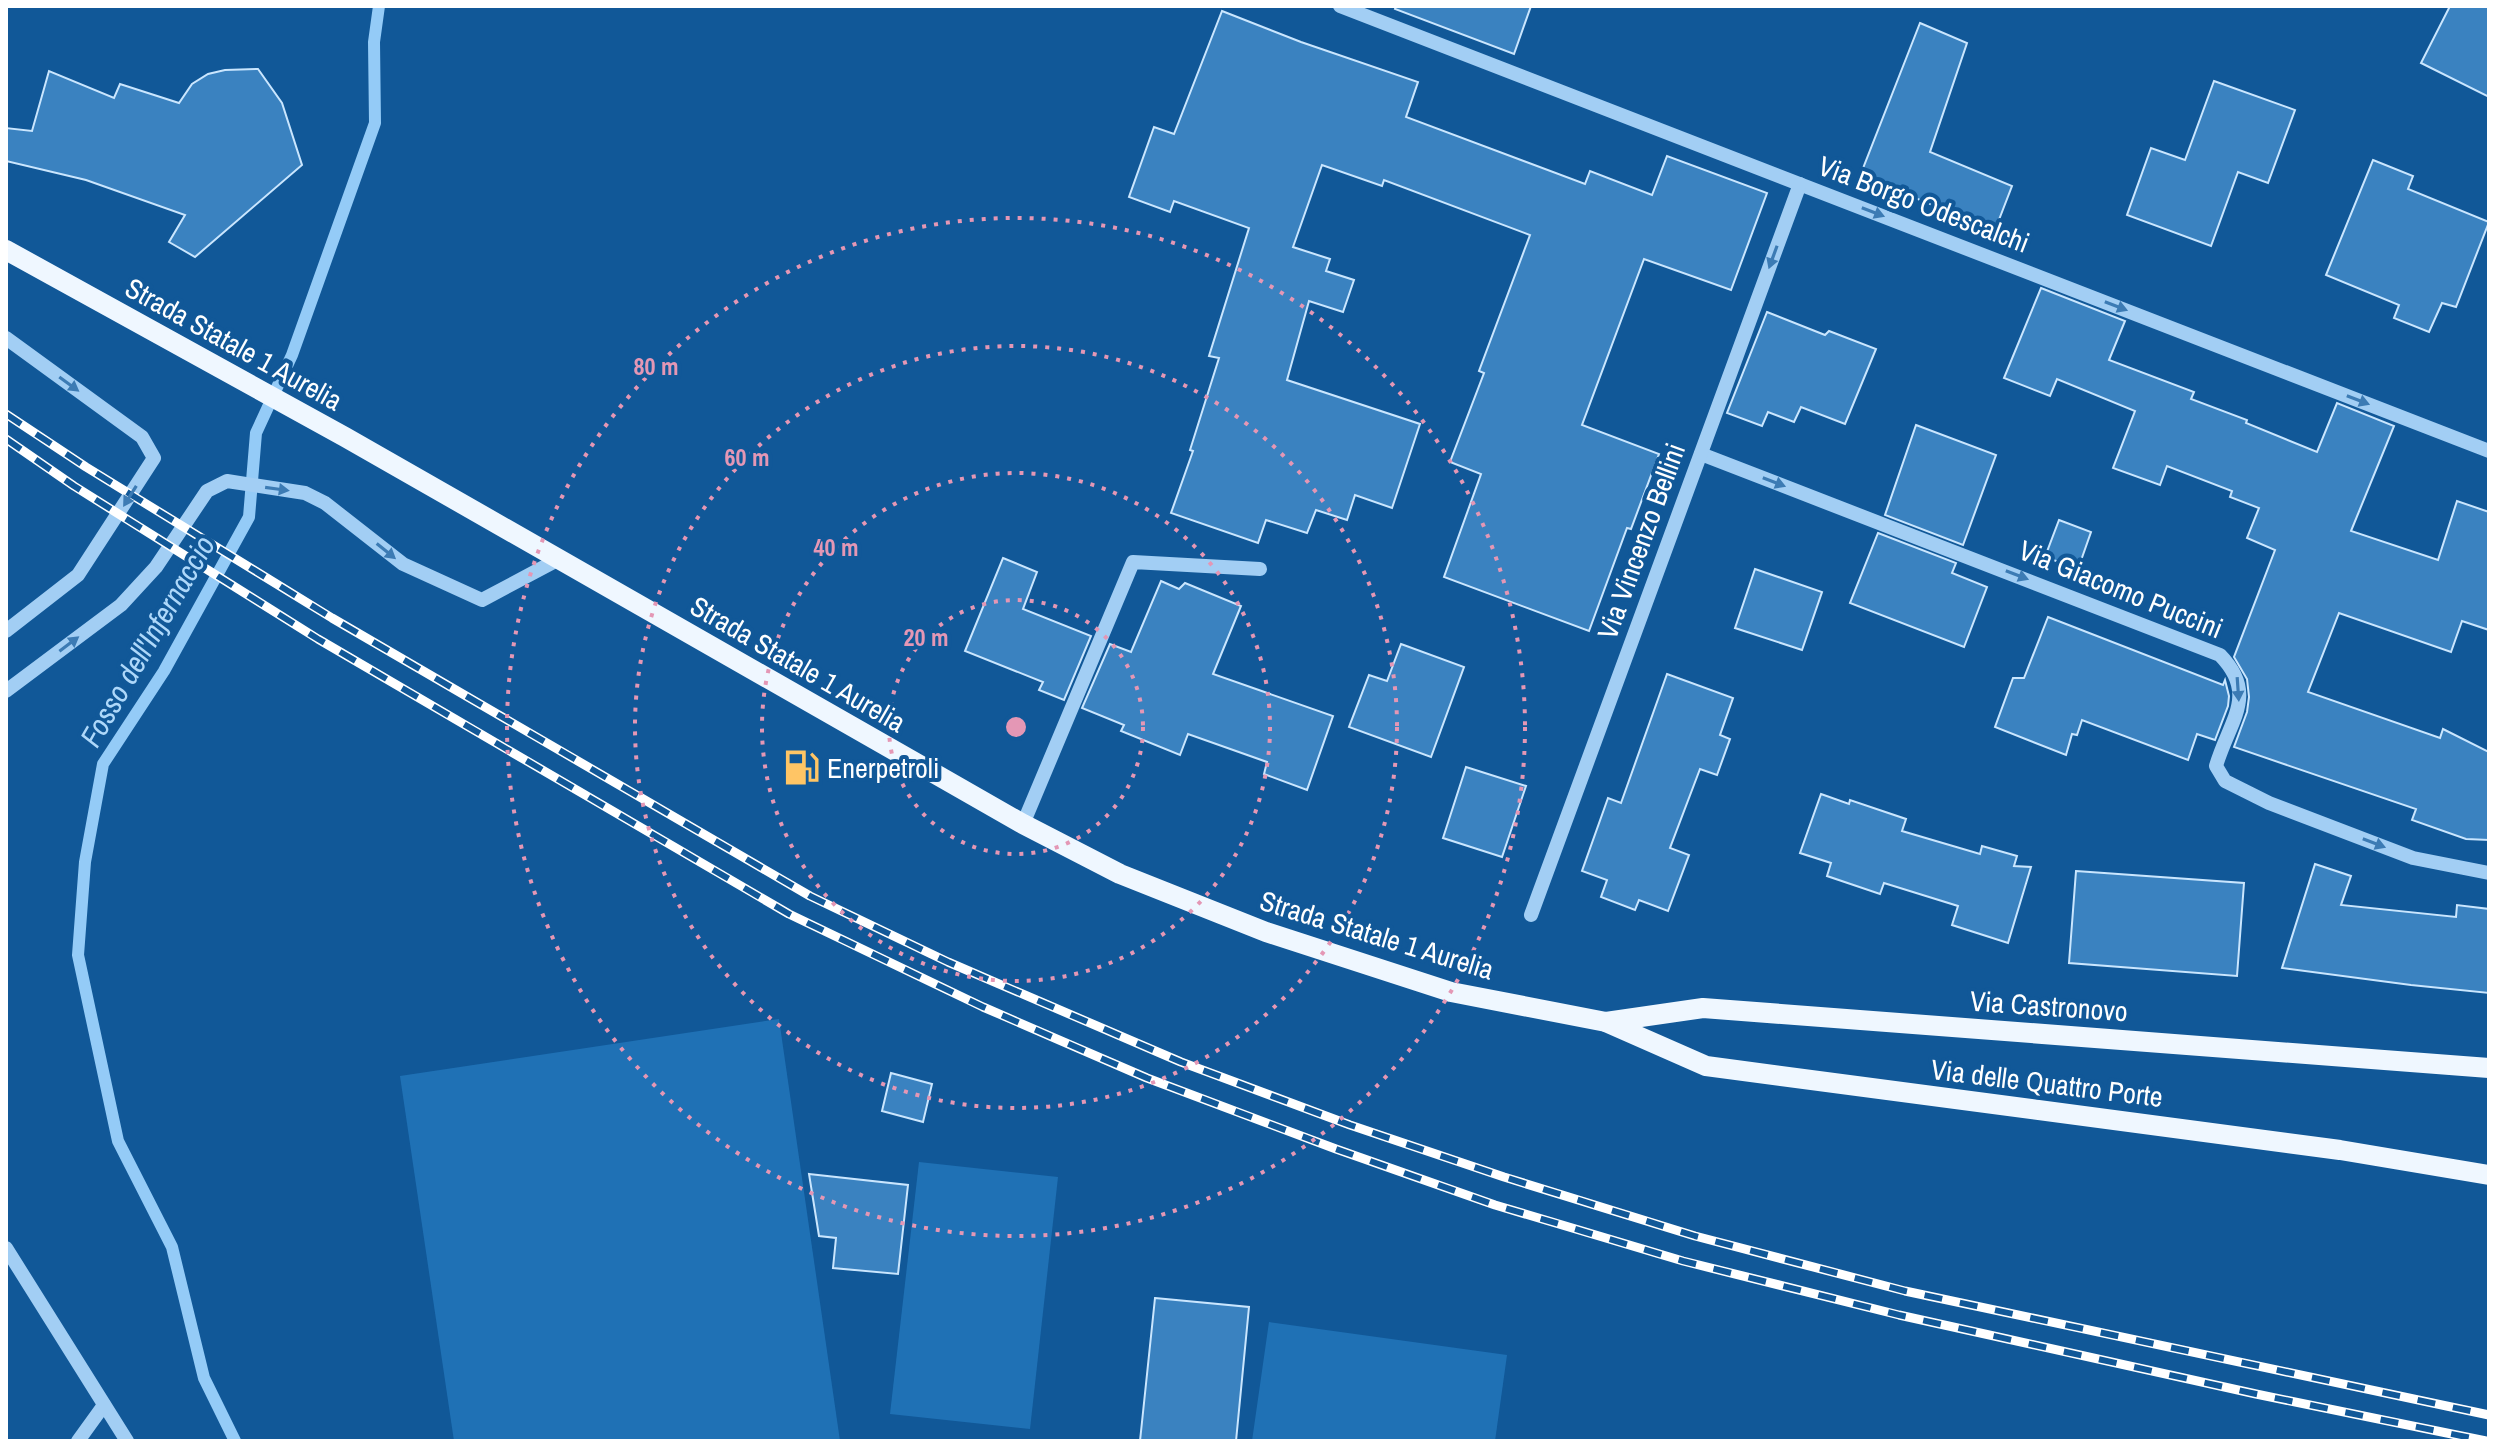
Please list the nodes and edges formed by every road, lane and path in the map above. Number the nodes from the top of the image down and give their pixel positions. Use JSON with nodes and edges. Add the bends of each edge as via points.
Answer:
{"nodes":[{"id":1,"x":1340,"y":6,"type":"edge"},
{"id":2,"x":1800,"y":184,"type":"junction"},
{"id":3,"x":6,"y":250,"type":"edge"},
{"id":4,"x":6,"y":338,"type":"edge"},
{"id":5,"x":2489,"y":451,"type":"edge"},
{"id":6,"x":1701,"y":454,"type":"junction"},
{"id":7,"x":559,"y":559,"type":"junction"},
{"id":8,"x":1260,"y":569,"type":"dead end"},
{"id":9,"x":6,"y":631,"type":"edge"},
{"id":10,"x":6,"y":691,"type":"edge"},
{"id":11,"x":1023,"y":824,"type":"junction"},
{"id":12,"x":2489,"y":873,"type":"edge"},
{"id":13,"x":1531,"y":915,"type":"dead end"},
{"id":14,"x":1606,"y":1022,"type":"junction"},
{"id":15,"x":2489,"y":1068,"type":"edge"},
{"id":16,"x":2489,"y":1175,"type":"edge"},
{"id":17,"x":6,"y":1248,"type":"edge"},
{"id":18,"x":104,"y":1405,"type":"junction"},
{"id":19,"x":78,"y":1441,"type":"edge"},
{"id":20,"x":127,"y":1441,"type":"edge"}],
"edges":[{"from":1,"to":2,"type":"street","name":"Via Borgo Odescalchi"},
{"from":2,"to":5,"type":"street","name":"Via Borgo Odescalchi","one_way":true},
{"from":2,"to":6,"type":"street","name":"Via Vincenzo Bellini","one_way":true},
{"from":3,"to":7,"type":"main road","name":"Strada Statale 1 Aurelia"},
{"from":4,"to":9,"type":"street","one_way":true,"via":[[142,437],[154,458],[78,575]]},
{"from":6,"to":12,"type":"street","name":"Via Giacomo Puccini","one_way":true,"via":[[2220,655],[2236,671],[2241,692],[2216,766],[2225,781],[2413,858]]},
{"from":6,"to":13,"type":"street","name":"Via Vincenzo Bellini"},
{"from":10,"to":7,"type":"street","one_way":true,"via":[[121,605],[156,567],[207,491],[227,481],[305,493],[403,564],[482,600]]},
{"from":7,"to":11,"type":"main road","name":"Strada Statale 1 Aurelia"},
{"from":8,"to":11,"type":"street","via":[[1133,562]]},
{"from":11,"to":14,"type":"main road","name":"Strada Statale 1 Aurelia","via":[[1120,874],[1266,932],[1451,992]]},
{"from":14,"to":15,"type":"main road","name":"Via Castronovo","via":[[1703,1008]]},
{"from":14,"to":16,"type":"main road","name":"Via delle Quattro Porte","via":[[1706,1066],[2340,1150]]},
{"from":17,"to":18,"type":"street"},
{"from":18,"to":19,"type":"street"},
{"from":18,"to":20,"type":"street"}]}
